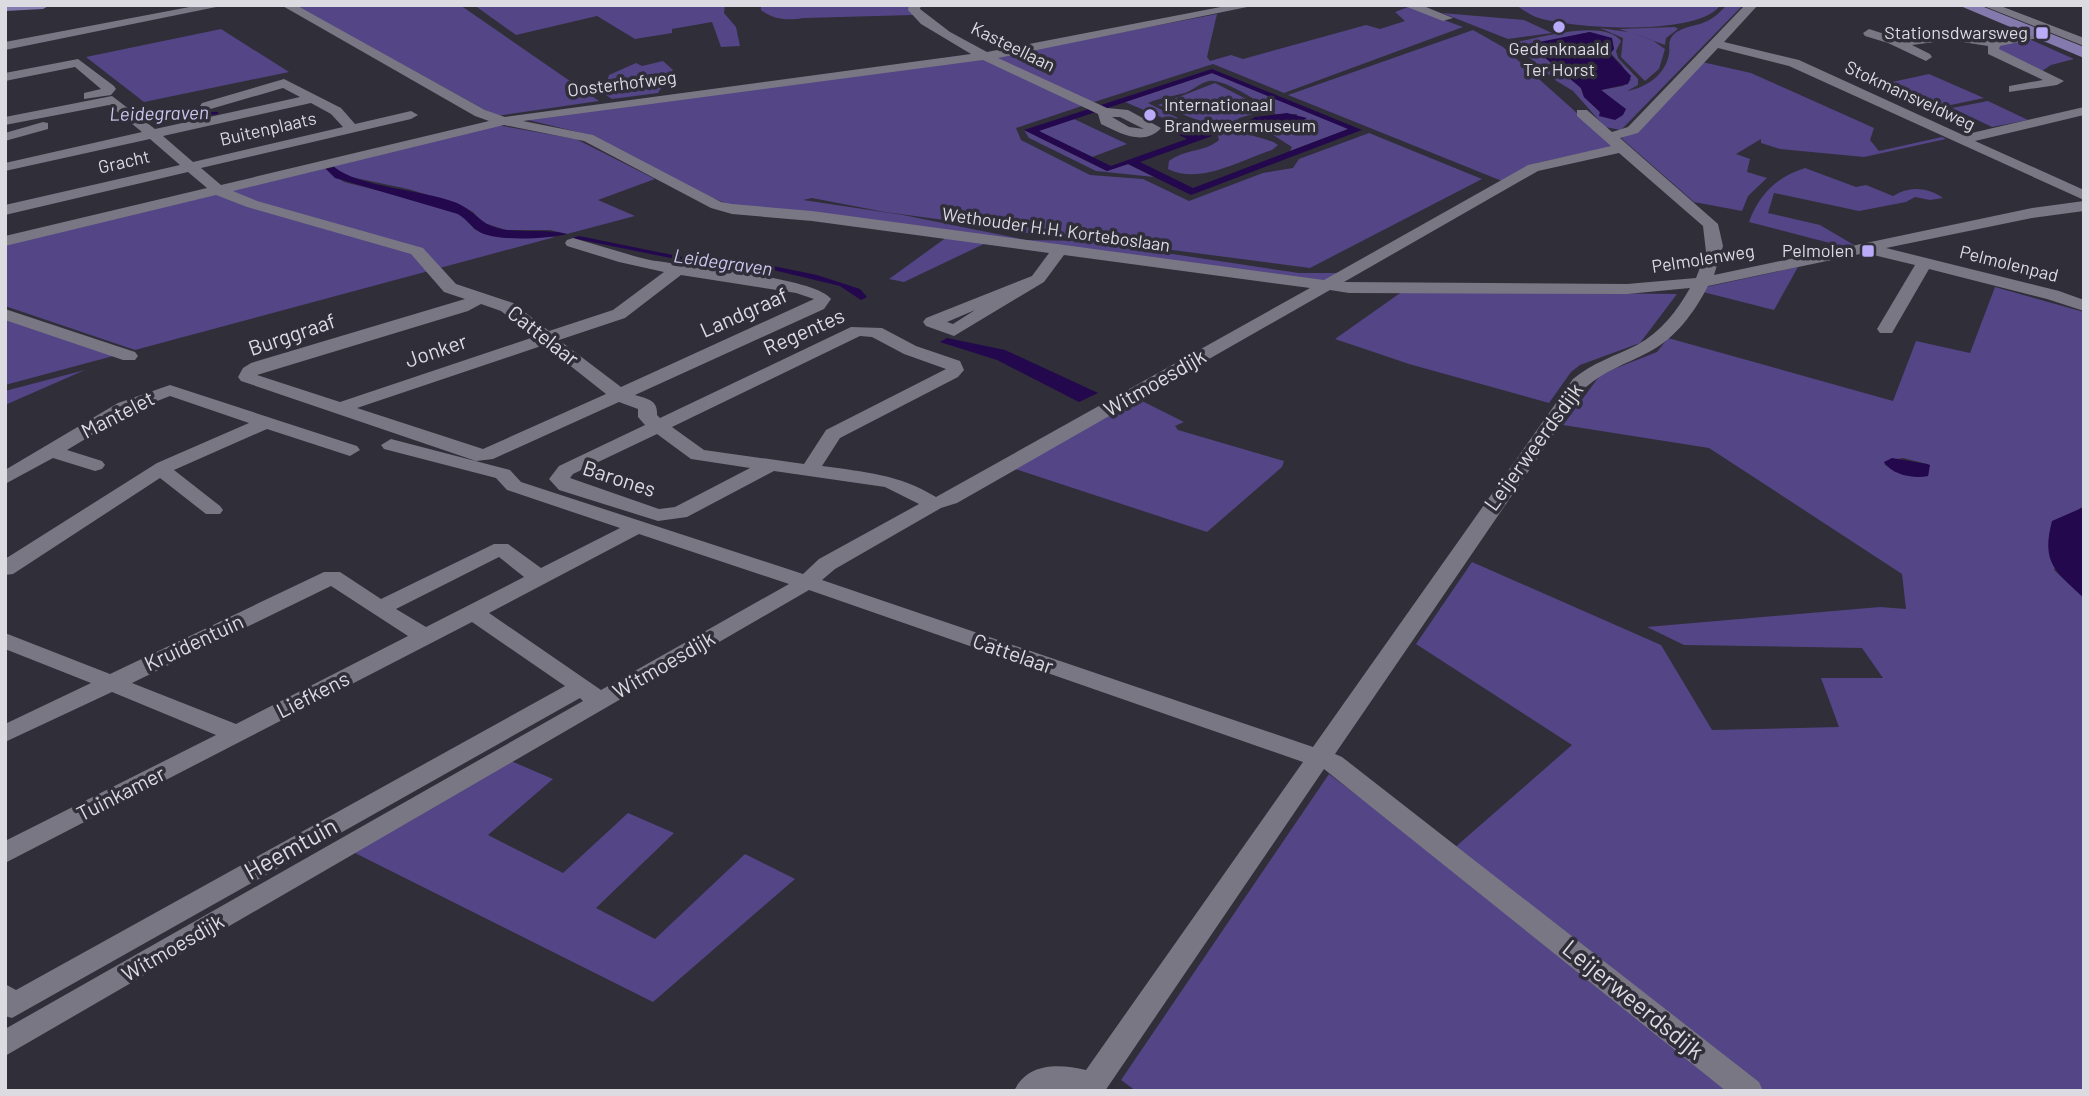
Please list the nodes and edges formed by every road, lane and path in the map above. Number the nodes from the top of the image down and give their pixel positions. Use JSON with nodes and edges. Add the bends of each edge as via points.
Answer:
{"nodes":[{"id":1,"x":43,"y":5,"type":"edge"},
{"id":2,"x":220,"y":5,"type":"edge"},
{"id":3,"x":287,"y":5,"type":"edge"},
{"id":4,"x":915,"y":5,"type":"edge"},
{"id":5,"x":1251,"y":5,"type":"edge"},
{"id":6,"x":1408,"y":5,"type":"edge"},
{"id":7,"x":1752,"y":5,"type":"edge"},
{"id":8,"x":1982,"y":6,"type":"edge"},
{"id":9,"x":5,"y":7,"type":"edge"},
{"id":10,"x":1447,"y":18,"type":"dead end"},
{"id":11,"x":1869,"y":33,"type":"dead end"},
{"id":12,"x":2038,"y":34,"type":"junction"},
{"id":13,"x":2084,"y":42,"type":"edge"},
{"id":14,"x":1898,"y":43,"type":"junction"},
{"id":15,"x":1995,"y":43,"type":"junction"},
{"id":16,"x":1715,"y":44,"type":"junction"},
{"id":17,"x":5,"y":46,"type":"edge"},
{"id":18,"x":2084,"y":53,"type":"edge"},
{"id":19,"x":987,"y":56,"type":"junction"},
{"id":20,"x":1926,"y":57,"type":"dead end"},
{"id":21,"x":6,"y":76,"type":"edge"},
{"id":22,"x":2014,"y":89,"type":"dead end"},
{"id":23,"x":309,"y":99,"type":"junction"},
{"id":24,"x":77,"y":102,"type":"junction"},
{"id":25,"x":207,"y":106,"type":"dead end"},
{"id":26,"x":1100,"y":109,"type":"dead end"},
{"id":27,"x":2084,"y":111,"type":"edge"},
{"id":28,"x":251,"y":112,"type":"junction"},
{"id":29,"x":1582,"y":113,"type":"dead end"},
{"id":30,"x":5,"y":114,"type":"edge"},
{"id":31,"x":411,"y":115,"type":"dead end"},
{"id":32,"x":5,"y":121,"type":"edge"},
{"id":33,"x":73,"y":121,"type":"dead end"},
{"id":34,"x":504,"y":121,"type":"junction"},
{"id":35,"x":263,"y":127,"type":"dead end"},
{"id":36,"x":352,"y":129,"type":"junction"},
{"id":37,"x":153,"y":134,"type":"junction"},
{"id":38,"x":11,"y":135,"type":"edge"},
{"id":39,"x":1609,"y":137,"type":"junction"},
{"id":40,"x":1959,"y":140,"type":"junction"},
{"id":41,"x":1621,"y":148,"type":"junction"},
{"id":42,"x":38,"y":159,"type":"junction"},
{"id":43,"x":5,"y":167,"type":"edge"},
{"id":44,"x":192,"y":167,"type":"junction"},
{"id":45,"x":218,"y":190,"type":"junction"},
{"id":46,"x":65,"y":196,"type":"junction"},
{"id":47,"x":2084,"y":196,"type":"edge"},
{"id":48,"x":2084,"y":206,"type":"edge"},
{"id":49,"x":5,"y":209,"type":"edge"},
{"id":50,"x":5,"y":241,"type":"edge"},
{"id":51,"x":573,"y":243,"type":"dead end"},
{"id":52,"x":1865,"y":248,"type":"junction"},
{"id":53,"x":1059,"y":250,"type":"junction"},
{"id":54,"x":1924,"y":263,"type":"junction"},
{"id":55,"x":675,"y":271,"type":"junction"},
{"id":56,"x":1038,"y":279,"type":"junction"},
{"id":57,"x":1702,"y":282,"type":"junction"},
{"id":58,"x":1322,"y":286,"type":"junction"},
{"id":59,"x":480,"y":298,"type":"junction"},
{"id":60,"x":2084,"y":306,"type":"edge"},
{"id":61,"x":5,"y":314,"type":"edge"},
{"id":62,"x":1886,"y":328,"type":"dead end"},
{"id":63,"x":547,"y":338,"type":"junction"},
{"id":64,"x":129,"y":356,"type":"dead end"},
{"id":65,"x":619,"y":395,"type":"junction"},
{"id":66,"x":341,"y":409,"type":"junction"},
{"id":67,"x":267,"y":422,"type":"junction"},
{"id":68,"x":659,"y":426,"type":"junction"},
{"id":69,"x":411,"y":433,"type":"junction"},
{"id":70,"x":350,"y":450,"type":"dead end"},
{"id":71,"x":51,"y":451,"type":"junction"},
{"id":72,"x":95,"y":465,"type":"dead end"},
{"id":73,"x":769,"y":466,"type":"junction"},
{"id":74,"x":158,"y":471,"type":"junction"},
{"id":75,"x":809,"y":471,"type":"junction"},
{"id":76,"x":5,"y":478,"type":"edge"},
{"id":77,"x":933,"y":504,"type":"junction"},
{"id":78,"x":213,"y":510,"type":"dead end"},
{"id":79,"x":637,"y":527,"type":"junction"},
{"id":80,"x":5,"y":569,"type":"edge"},
{"id":81,"x":538,"y":577,"type":"junction"},
{"id":82,"x":806,"y":583,"type":"junction"},
{"id":83,"x":380,"y":608,"type":"junction"},
{"id":84,"x":473,"y":612,"type":"junction"},
{"id":85,"x":425,"y":637,"type":"junction"},
{"id":86,"x":5,"y":640,"type":"edge"},
{"id":87,"x":108,"y":683,"type":"junction"},
{"id":88,"x":591,"y":694,"type":"junction"},
{"id":89,"x":5,"y":734,"type":"edge"},
{"id":90,"x":237,"y":734,"type":"junction"},
{"id":91,"x":1318,"y":758,"type":"junction"},
{"id":92,"x":5,"y":853,"type":"edge"},
{"id":93,"x":5,"y":996,"type":"edge"},
{"id":94,"x":5,"y":1044,"type":"edge"},
{"id":95,"x":1090,"y":1087,"type":"edge"},
{"id":96,"x":1029,"y":1091,"type":"edge"},
{"id":97,"x":1748,"y":1091,"type":"edge"}],
"edges":[{"from":1,"to":9,"type":"main road"},
{"from":2,"to":17,"type":"street"},
{"from":3,"to":34,"type":"street","name":"Wethouder H.H. Korteboslaan","via":[[480,113]]},
{"from":4,"to":19,"type":"street","name":"Kasteellaan","via":[[917,15],[932,27]]},
{"from":5,"to":19,"type":"street","name":"Oosterhofweg"},
{"from":6,"to":10,"type":"street"},
{"from":7,"to":16,"type":"street"},
{"from":8,"to":12,"type":"main road"},
{"from":8,"to":13,"type":"street"},
{"from":11,"to":14,"type":"street"},
{"from":12,"to":15,"type":"street"},
{"from":12,"to":18,"type":"main road"},
{"from":14,"to":15,"type":"street","via":[[1950,36]]},
{"from":14,"to":20,"type":"street"},
{"from":15,"to":22,"type":"street","via":[[1992,51],[2057,81]]},
{"from":16,"to":39,"type":"street","via":[[1633,130]]},
{"from":16,"to":40,"type":"street","name":"Stokmansveldweg","via":[[1794,63]]},
{"from":19,"to":26,"type":"street","name":"Kasteellaan"},
{"from":19,"to":34,"type":"street","name":"Oosterhofweg"},
{"from":21,"to":24,"type":"street","via":[[78,63],[109,89]]},
{"from":23,"to":25,"type":"street","name":"Buitenplaats","via":[[284,83]]},
{"from":23,"to":28,"type":"street","name":"Buitenplaats"},
{"from":23,"to":36,"type":"street","name":"Buitenplaats","via":[[336,111]]},
{"from":24,"to":30,"type":"street"},
{"from":24,"to":32,"type":"street","name":"Cattelaar"},
{"from":24,"to":37,"type":"street","name":"Cattelaar","via":[[110,100]]},
{"from":27,"to":40,"type":"street"},
{"from":28,"to":35,"type":"street","name":"Buitenplaats"},
{"from":28,"to":37,"type":"street","name":"Buitenplaats"},
{"from":29,"to":39,"type":"street"},
{"from":31,"to":36,"type":"street","name":"Buitenplaats"},
{"from":33,"to":38,"type":"street"},
{"from":34,"to":45,"type":"street","name":"Oosterhofweg"},
{"from":34,"to":53,"type":"street","name":"Wethouder H.H. Korteboslaan","via":[[582,136],[723,208]]},
{"from":36,"to":44,"type":"street","name":"Buitenplaats"},
{"from":37,"to":42,"type":"street","name":"Gracht"},
{"from":37,"to":44,"type":"street","name":"Cattelaar"},
{"from":38,"to":42,"type":"street"},
{"from":39,"to":41,"type":"street"},
{"from":40,"to":47,"type":"street","name":"Stokmansveldweg"},
{"from":41,"to":57,"type":"street","name":"Leijerweerdsdijk","via":[[1710,224],[1716,250]]},
{"from":41,"to":58,"type":"street","via":[[1533,168]]},
{"from":42,"to":43,"type":"street","name":"Gracht"},
{"from":42,"to":46,"type":"street"},
{"from":44,"to":45,"type":"street","name":"Cattelaar"},
{"from":44,"to":46,"type":"street","name":"Gracht"},
{"from":45,"to":50,"type":"street","name":"Oosterhofweg"},
{"from":45,"to":59,"type":"street","name":"Cattelaar","via":[[252,204],[409,247],[450,288]]},
{"from":46,"to":49,"type":"street","name":"Gracht"},
{"from":48,"to":52,"type":"street","name":"Pelmolenweg"},
{"from":51,"to":55,"type":"street","name":"Landgraaf"},
{"from":52,"to":54,"type":"street","name":"Pelmolenpad"},
{"from":52,"to":57,"type":"street","name":"Pelmolenweg"},
{"from":53,"to":56,"type":"street"},
{"from":53,"to":58,"type":"street","name":"Wethouder H.H. Korteboslaan"},
{"from":54,"to":60,"type":"street","name":"Pelmolenpad"},
{"from":54,"to":62,"type":"street"},
{"from":55,"to":63,"type":"street","via":[[626,311]]},
{"from":55,"to":65,"type":"street","name":"Landgraaf","via":[[784,286],[823,299]]},
{"from":56,"to":56,"type":"street","via":[[944,317],[932,322],[954,331]]},
{"from":57,"to":58,"type":"street","name":"Pelmolenweg","via":[[1627,289]]},
{"from":57,"to":91,"type":"street","name":"Leijerweerdsdijk","via":[[1680,317],[1654,342],[1579,383]]},
{"from":58,"to":77,"type":"street","name":"Witmoesdijk","via":[[950,499]]},
{"from":59,"to":63,"type":"street","name":"Cattelaar","via":[[509,308]]},
{"from":59,"to":66,"type":"street","name":"Burggraaf","via":[[257,367],[247,375],[249,380]]},
{"from":61,"to":64,"type":"street"},
{"from":63,"to":65,"type":"street","name":"Cattelaar"},
{"from":63,"to":66,"type":"street","name":"Jonker"},
{"from":65,"to":68,"type":"street","name":"Cattelaar","via":[[648,406],[647,417]]},
{"from":65,"to":69,"type":"street","name":"Burggraaf","via":[[489,455]]},
{"from":66,"to":69,"type":"street","name":"Burggraaf"},
{"from":67,"to":70,"type":"street","name":"Mantelet"},
{"from":67,"to":71,"type":"street","name":"Mantelet","via":[[170,390],[125,407]]},
{"from":67,"to":74,"type":"street"},
{"from":68,"to":73,"type":"street","name":"Cattelaar","via":[[698,455]]},
{"from":68,"to":73,"type":"street","name":"Barones","via":[[566,470],[560,481],[668,516]]},
{"from":68,"to":75,"type":"street","name":"Regentes","via":[[858,331],[876,332],[909,350],[954,365],[952,373],[833,434]]},
{"from":69,"to":79,"type":"street","name":"Cattelaar","via":[[391,445],[503,474],[514,486]]},
{"from":71,"to":72,"type":"street","name":"Mantelet"},
{"from":71,"to":76,"type":"street","name":"Mantelet"},
{"from":73,"to":75,"type":"street","name":"Cattelaar"},
{"from":74,"to":78,"type":"street","via":[[170,475]]},
{"from":74,"to":80,"type":"street"},
{"from":75,"to":77,"type":"street","name":"Cattelaar","via":[[888,481]]},
{"from":77,"to":82,"type":"street","name":"Witmoesdijk","via":[[827,564]]},
{"from":79,"to":81,"type":"street"},
{"from":79,"to":82,"type":"street","name":"Cattelaar"},
{"from":81,"to":83,"type":"street","via":[[493,542]]},
{"from":81,"to":84,"type":"street"},
{"from":82,"to":88,"type":"street","name":"Witmoesdijk"},
{"from":82,"to":91,"type":"street","name":"Cattelaar"},
{"from":83,"to":85,"type":"street","name":"Kruidentuin"},
{"from":83,"to":87,"type":"street","name":"Kruidentuin","via":[[332,577]]},
{"from":84,"to":85,"type":"street","name":"Liefkens"},
{"from":84,"to":88,"type":"street"},
{"from":85,"to":90,"type":"street","name":"Liefkens"},
{"from":86,"to":87,"type":"street"},
{"from":87,"to":89,"type":"street","name":"Kruidentuin"},
{"from":87,"to":90,"type":"street"},
{"from":88,"to":93,"type":"street","name":"Heemtuin","via":[[12,1006]]},
{"from":88,"to":94,"type":"street","name":"Witmoesdijk"},
{"from":90,"to":92,"type":"street","name":"Tuinkamer"},
{"from":91,"to":95,"type":"street","name":"Leijerweerdsdijk"},
{"from":91,"to":97,"type":"street","name":"Leijerweerdsdijk","via":[[1333,763]]},
{"from":95,"to":96,"type":"street","via":[[1058,1077],[1046,1078]]}]}
